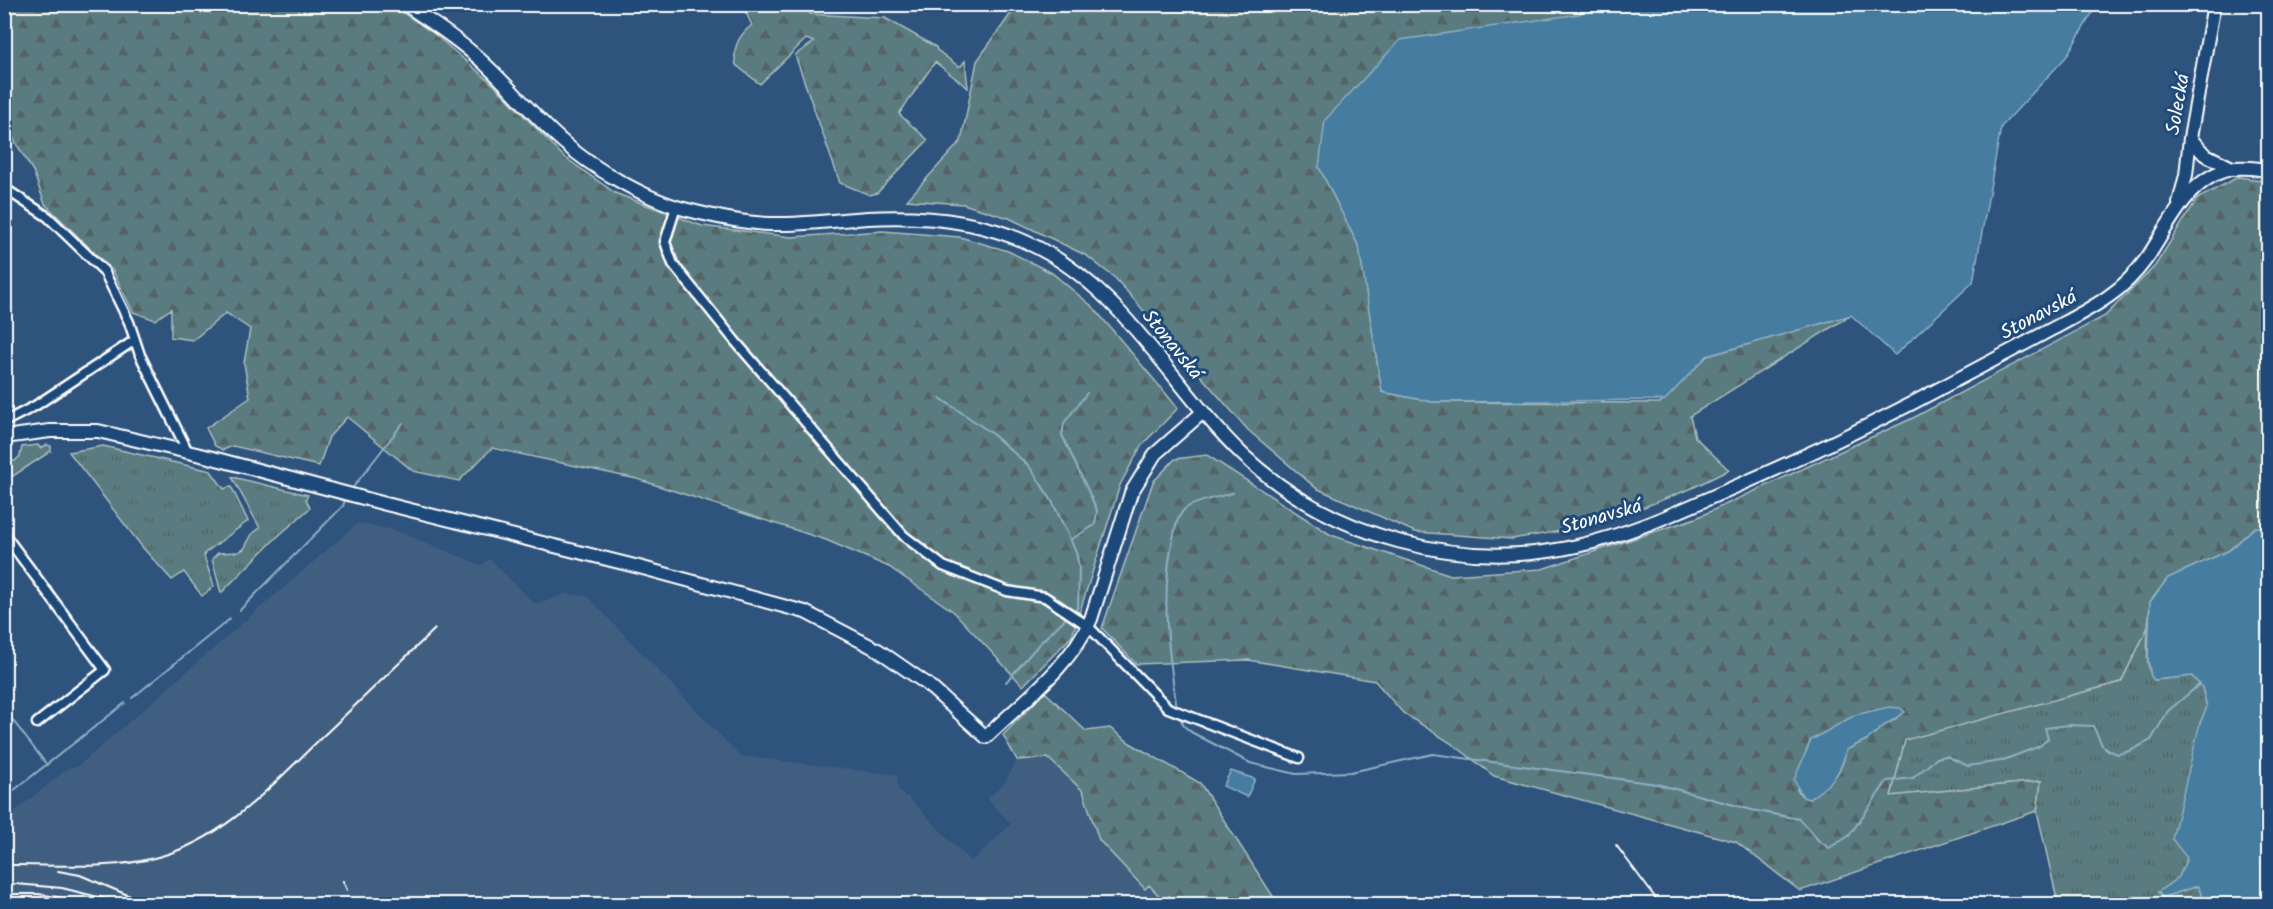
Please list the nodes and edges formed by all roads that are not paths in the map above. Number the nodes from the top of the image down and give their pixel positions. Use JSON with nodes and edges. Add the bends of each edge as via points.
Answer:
{"nodes":[{"id":1,"x":405,"y":4,"type":"edge"},
{"id":2,"x":2214,"y":4,"type":"edge"},
{"id":3,"x":2190,"y":138,"type":"junction"},
{"id":4,"x":2234,"y":169,"type":"junction"},
{"id":5,"x":2268,"y":170,"type":"edge"},
{"id":6,"x":4,"y":188,"type":"edge"},
{"id":7,"x":676,"y":207,"type":"junction"},
{"id":8,"x":2177,"y":209,"type":"junction"},
{"id":9,"x":135,"y":340,"type":"junction"},
{"id":10,"x":1203,"y":412,"type":"junction"},
{"id":11,"x":4,"y":422,"type":"edge"},
{"id":12,"x":4,"y":437,"type":"edge"},
{"id":13,"x":188,"y":452,"type":"junction"},
{"id":14,"x":4,"y":534,"type":"edge"},
{"id":15,"x":1088,"y":626,"type":"junction"},
{"id":16,"x":37,"y":723,"type":"dead end"},
{"id":17,"x":1299,"y":758,"type":"dead end"}],
"edges":[{"from":1,"to":7,"type":"street","name":"Stonavská","via":[[479,58],[565,145],[630,186]]},
{"from":2,"to":3,"type":"street","name":"Solecká"},
{"from":3,"to":4,"type":"street","via":[[2204,154]]},
{"from":3,"to":8,"type":"street","name":"Solecká"},
{"from":4,"to":5,"type":"street","name":"Stonavská"},
{"from":4,"to":8,"type":"street","name":"Stonavská","via":[[2202,183]]},
{"from":6,"to":9,"type":"street","via":[[48,217],[104,271]]},
{"from":7,"to":10,"type":"street","name":"Stonavská","via":[[770,224],[874,218],[952,220],[1023,240],[1079,273],[1100,291]]},
{"from":7,"to":15,"type":"street","via":[[665,242],[673,264],[904,536],[943,566],[1007,591],[1045,597]]},
{"from":8,"to":10,"type":"street","name":"Stonavská","via":[[2133,276],[2076,316],[1813,453],[1638,528],[1577,546],[1478,555],[1416,546],[1370,533],[1324,512],[1280,485]]},
{"from":9,"to":11,"type":"street"},
{"from":9,"to":13,"type":"street"},
{"from":10,"to":15,"type":"street","via":[[1155,454],[1131,493]]},
{"from":12,"to":13,"type":"street","via":[[98,431]]},
{"from":13,"to":15,"type":"street","via":[[805,612],[878,650],[927,684],[986,737],[1066,659]]},
{"from":14,"to":16,"type":"street","via":[[105,670]]},
{"from":15,"to":17,"type":"street","via":[[1168,708]]}]}
